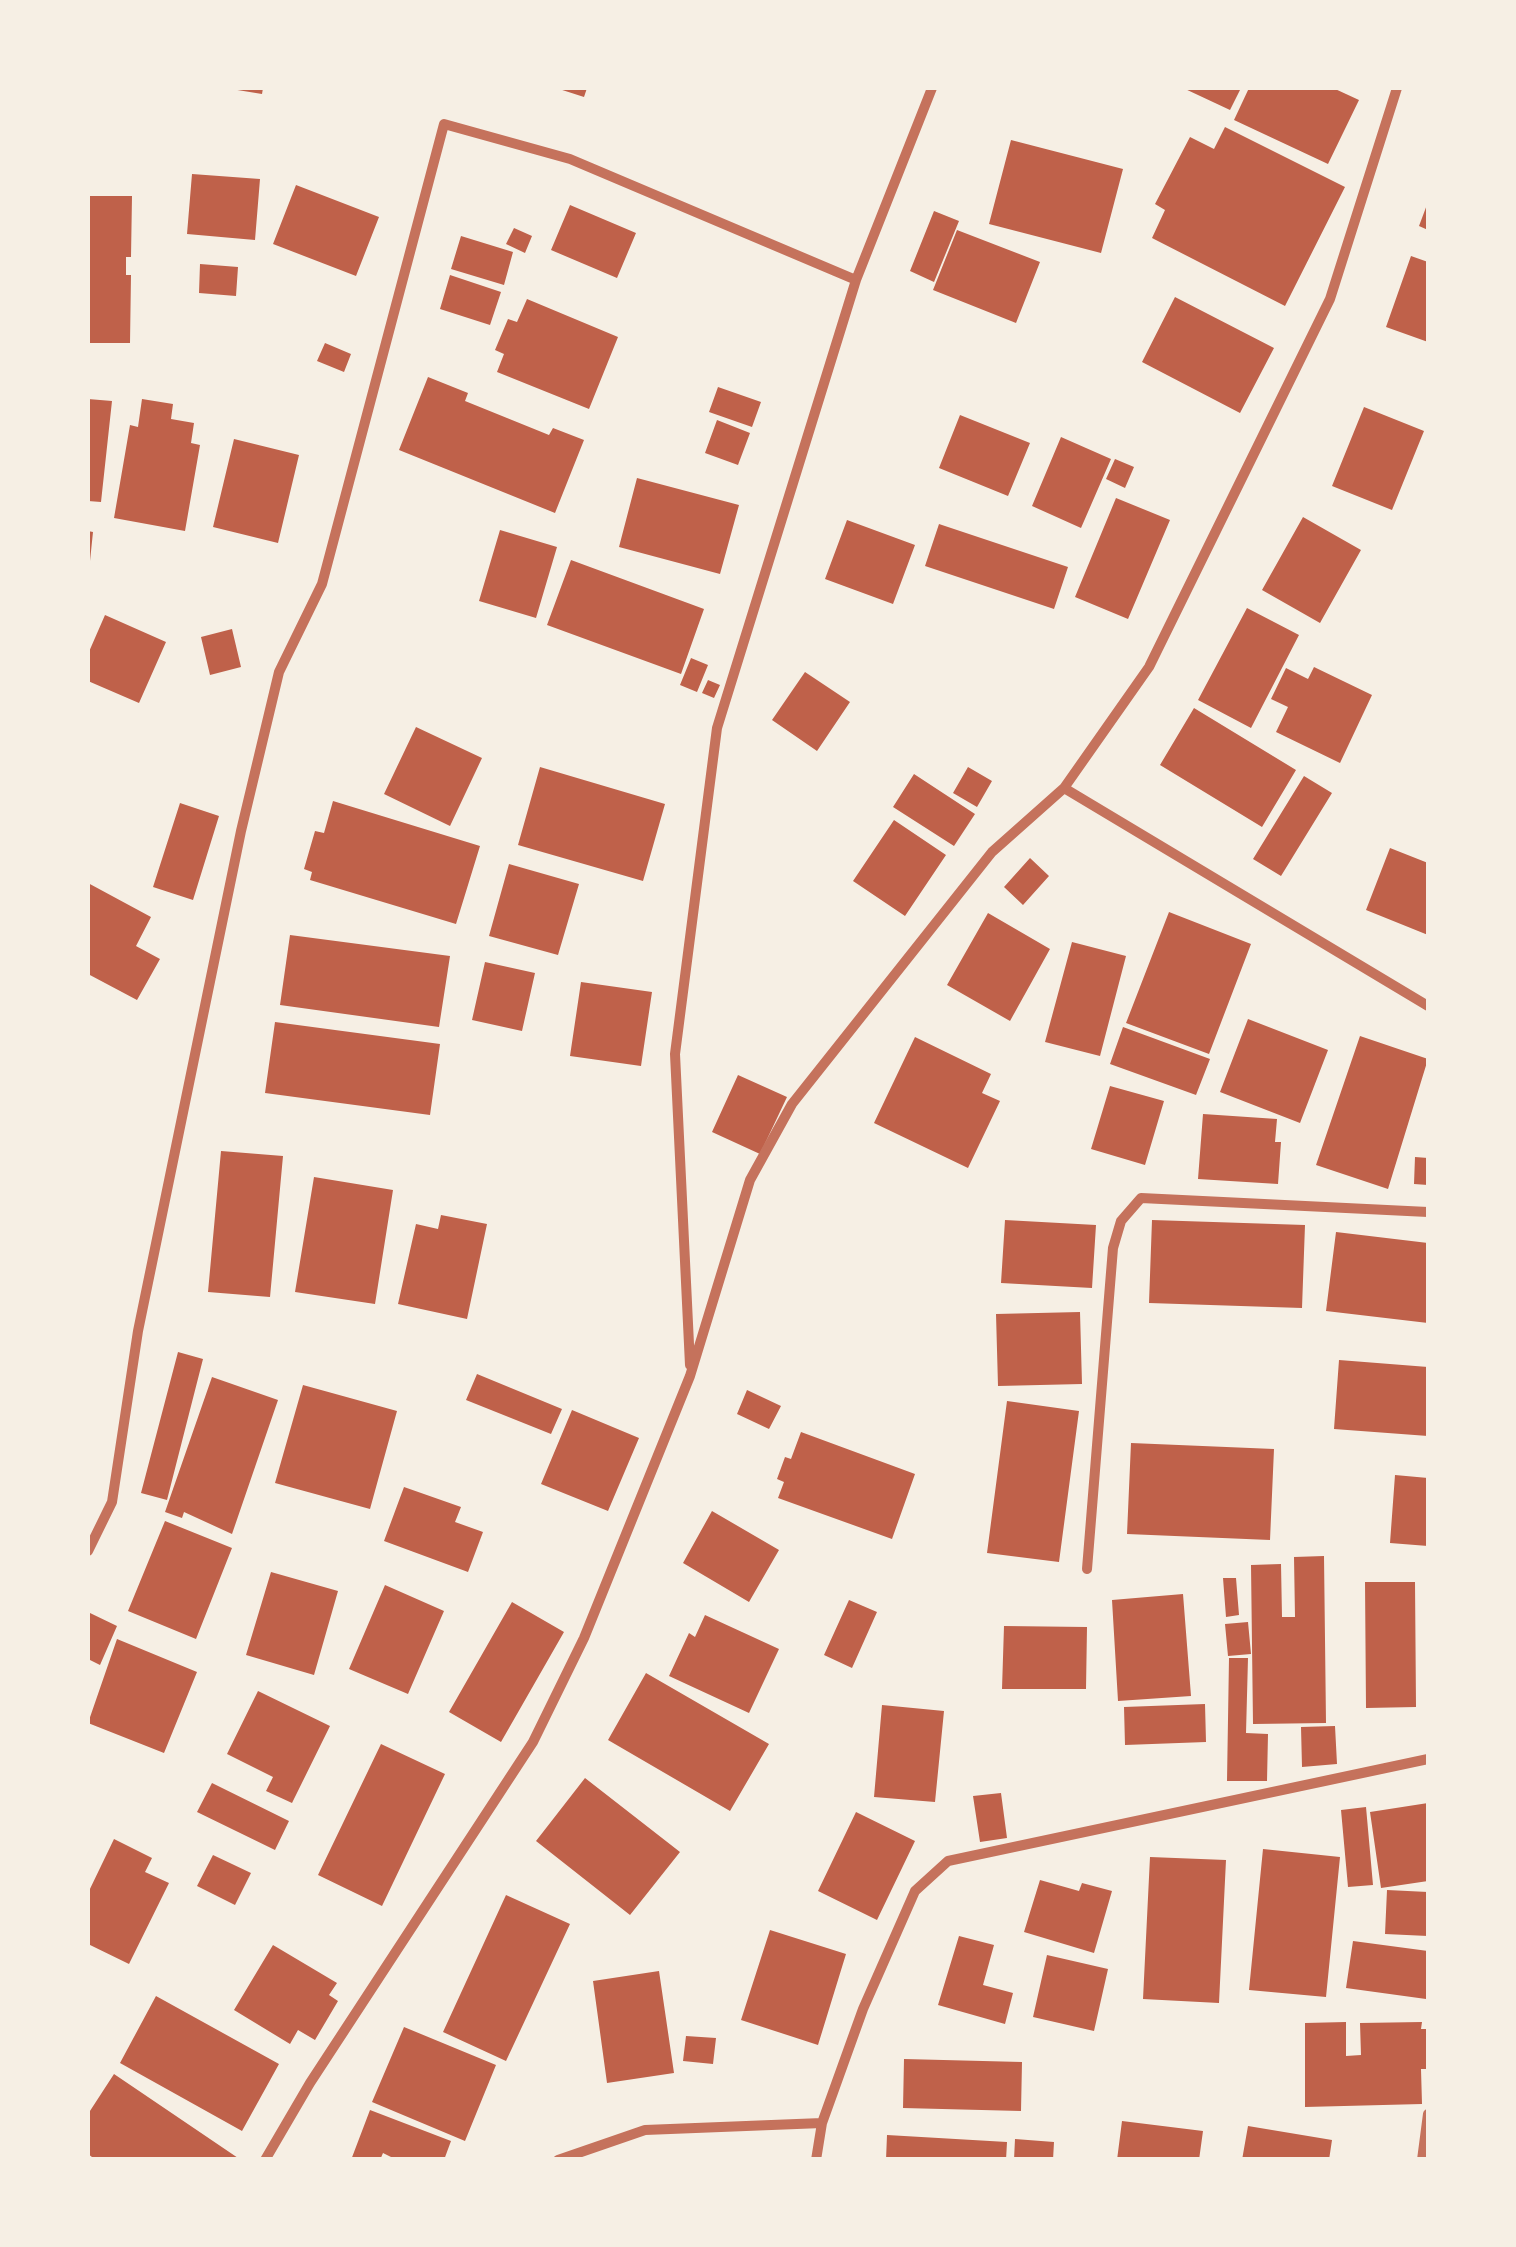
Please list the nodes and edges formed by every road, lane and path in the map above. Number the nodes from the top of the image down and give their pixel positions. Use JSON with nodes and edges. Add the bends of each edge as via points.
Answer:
{"nodes":[{"id":1,"x":932,"y":88,"type":"edge"},
{"id":2,"x":1397,"y":88,"type":"edge"},
{"id":3,"x":856,"y":280,"type":"junction"},
{"id":4,"x":1064,"y":788,"type":"junction"},
{"id":5,"x":1428,"y":1006,"type":"edge"},
{"id":6,"x":1428,"y":1212,"type":"edge"},
{"id":7,"x":690,"y":1376,"type":"junction"},
{"id":8,"x":88,"y":1551,"type":"edge"},
{"id":9,"x":1087,"y":1569,"type":"dead end"},
{"id":10,"x":1428,"y":1760,"type":"edge"},
{"id":11,"x":1428,"y":2114,"type":"edge"},
{"id":12,"x":822,"y":2123,"type":"junction"},
{"id":13,"x":266,"y":2160,"type":"edge"},
{"id":14,"x":558,"y":2160,"type":"edge"},
{"id":15,"x":816,"y":2160,"type":"edge"},
{"id":16,"x":1422,"y":2160,"type":"edge"}],
"edges":[{"from":1,"to":3,"type":"street"},
{"from":2,"to":4,"type":"street","via":[[1330,299],[1149,667]]},
{"from":3,"to":7,"type":"street","via":[[717,728],[674,1054]]},
{"from":3,"to":8,"type":"street","via":[[570,159],[444,124],[322,584],[279,672],[138,1331],[112,1502]]},
{"from":4,"to":5,"type":"street"},
{"from":4,"to":7,"type":"street","via":[[992,852],[792,1104],[750,1180]]},
{"from":6,"to":9,"type":"street","via":[[1142,1198],[1121,1221],[1112,1248]]},
{"from":7,"to":13,"type":"street","via":[[584,1638],[533,1742]]},
{"from":10,"to":12,"type":"street","via":[[948,1861],[916,1890]]},
{"from":11,"to":16,"type":"street"},
{"from":12,"to":14,"type":"street","via":[[645,2130]]},
{"from":12,"to":15,"type":"street"}]}
